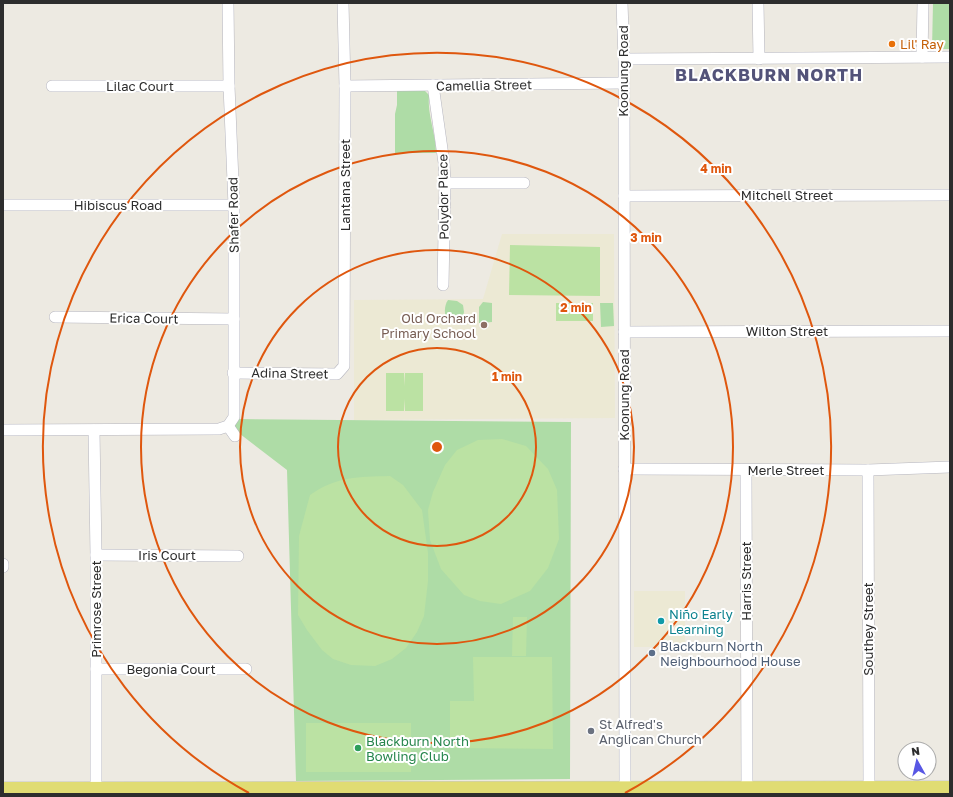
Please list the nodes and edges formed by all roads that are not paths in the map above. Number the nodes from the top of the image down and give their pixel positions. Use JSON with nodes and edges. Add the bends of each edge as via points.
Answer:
{"nodes":[{"id":1,"x":228,"y":3,"type":"edge"},
{"id":2,"x":343,"y":3,"type":"edge"},
{"id":3,"x":622,"y":3,"type":"edge"},
{"id":4,"x":758,"y":3,"type":"edge"},
{"id":5,"x":923,"y":3,"type":"edge"},
{"id":6,"x":922,"y":57,"type":"junction"},
{"id":7,"x":950,"y":57,"type":"edge"},
{"id":8,"x":624,"y":59,"type":"junction"},
{"id":9,"x":759,"y":59,"type":"junction"},
{"id":10,"x":624,"y":83,"type":"junction"},
{"id":11,"x":434,"y":85,"type":"junction"},
{"id":12,"x":52,"y":86,"type":"dead end"},
{"id":13,"x":229,"y":86,"type":"junction"},
{"id":14,"x":345,"y":86,"type":"junction"},
{"id":15,"x":445,"y":183,"type":"junction"},
{"id":16,"x":524,"y":183,"type":"dead end"},
{"id":17,"x":950,"y":195,"type":"edge"},
{"id":18,"x":624,"y":196,"type":"junction"},
{"id":19,"x":3,"y":205,"type":"edge"},
{"id":20,"x":234,"y":205,"type":"junction"},
{"id":21,"x":443,"y":285,"type":"dead end"},
{"id":22,"x":55,"y":317,"type":"dead end"},
{"id":23,"x":234,"y":319,"type":"junction"},
{"id":24,"x":950,"y":331,"type":"edge"},
{"id":25,"x":624,"y":332,"type":"junction"},
{"id":26,"x":344,"y":366,"type":"joint"},
{"id":27,"x":233,"y":373,"type":"junction"},
{"id":28,"x":228,"y":426,"type":"junction"},
{"id":29,"x":3,"y":430,"type":"edge"},
{"id":30,"x":94,"y":430,"type":"junction"},
{"id":31,"x":235,"y":436,"type":"dead end"},
{"id":32,"x":950,"y":467,"type":"edge"},
{"id":33,"x":624,"y":469,"type":"junction"},
{"id":34,"x":746,"y":470,"type":"junction"},
{"id":35,"x":868,"y":470,"type":"junction"},
{"id":36,"x":96,"y":555,"type":"junction"},
{"id":37,"x":238,"y":556,"type":"dead end"},
{"id":38,"x":96,"y":669,"type":"junction"},
{"id":39,"x":246,"y":669,"type":"dead end"},
{"id":40,"x":3,"y":788,"type":"edge"},
{"id":41,"x":96,"y":788,"type":"junction"},
{"id":42,"x":625,"y":788,"type":"junction"},
{"id":43,"x":747,"y":788,"type":"junction"},
{"id":44,"x":869,"y":788,"type":"junction"},
{"id":45,"x":950,"y":788,"type":"edge"},
{"id":46,"x":580,"y":791,"type":"edge"},
{"id":47,"x":905,"y":791,"type":"edge"}],
"edges":[{"from":1,"to":13,"type":"street","name":"Shafer Road"},
{"from":2,"to":14,"type":"street","name":"Lantana Street"},
{"from":3,"to":8,"type":"street","name":"Koonung Road"},
{"from":4,"to":9,"type":"street"},
{"from":5,"to":6,"type":"street"},
{"from":6,"to":7,"type":"street"},
{"from":6,"to":9,"type":"street"},
{"from":8,"to":9,"type":"street"},
{"from":8,"to":10,"type":"street","name":"Koonung Road"},
{"from":10,"to":11,"type":"street","name":"Camellia Street"},
{"from":10,"to":18,"type":"street","name":"Koonung Road"},
{"from":11,"to":14,"type":"street","name":"Camellia Street"},
{"from":11,"to":15,"type":"street","name":"Polydor Place"},
{"from":12,"to":13,"type":"street","name":"Lilac Court"},
{"from":13,"to":20,"type":"street","name":"Shafer Road"},
{"from":14,"to":26,"type":"street","name":"Lantana Street"},
{"from":15,"to":16,"type":"street"},
{"from":15,"to":21,"type":"street","name":"Polydor Place"},
{"from":17,"to":18,"type":"street","name":"Mitchell Street"},
{"from":18,"to":25,"type":"street","name":"Koonung Road"},
{"from":19,"to":20,"type":"street","name":"Hibiscus Road"},
{"from":20,"to":23,"type":"street","name":"Shafer Road"},
{"from":22,"to":23,"type":"street","name":"Erica Court"},
{"from":23,"to":27,"type":"street","name":"Shafer Road"},
{"from":24,"to":25,"type":"street","name":"Wilton Street"},
{"from":25,"to":33,"type":"street","name":"Koonung Road"},
{"from":26,"to":27,"type":"street","name":"Adina Street","via":[[337,374]]},
{"from":27,"to":28,"type":"street","name":"Shafer Road","via":[[234,417]]},
{"from":28,"to":30,"type":"street","via":[[219,429]]},
{"from":28,"to":31,"type":"street"},
{"from":29,"to":30,"type":"street"},
{"from":30,"to":36,"type":"street","name":"Primrose Street"},
{"from":32,"to":35,"type":"street","name":"Merle Street"},
{"from":33,"to":34,"type":"street","name":"Merle Street"},
{"from":33,"to":42,"type":"street","name":"Koonung Road"},
{"from":34,"to":35,"type":"street","name":"Merle Street"},
{"from":34,"to":43,"type":"street","name":"Harris Street"},
{"from":35,"to":44,"type":"street","name":"Southey Street"},
{"from":36,"to":37,"type":"street","name":"Iris Court"},
{"from":36,"to":38,"type":"street","name":"Primrose Street"},
{"from":38,"to":39,"type":"street","name":"Begonia Court"},
{"from":38,"to":41,"type":"street","name":"Primrose Street"},
{"from":40,"to":41,"type":"main road"},
{"from":41,"to":46,"type":"main road"},
{"from":42,"to":43,"type":"main road"},
{"from":42,"to":46,"type":"main road"},
{"from":43,"to":44,"type":"main road"},
{"from":44,"to":47,"type":"main road"},
{"from":45,"to":47,"type":"main road"}]}
